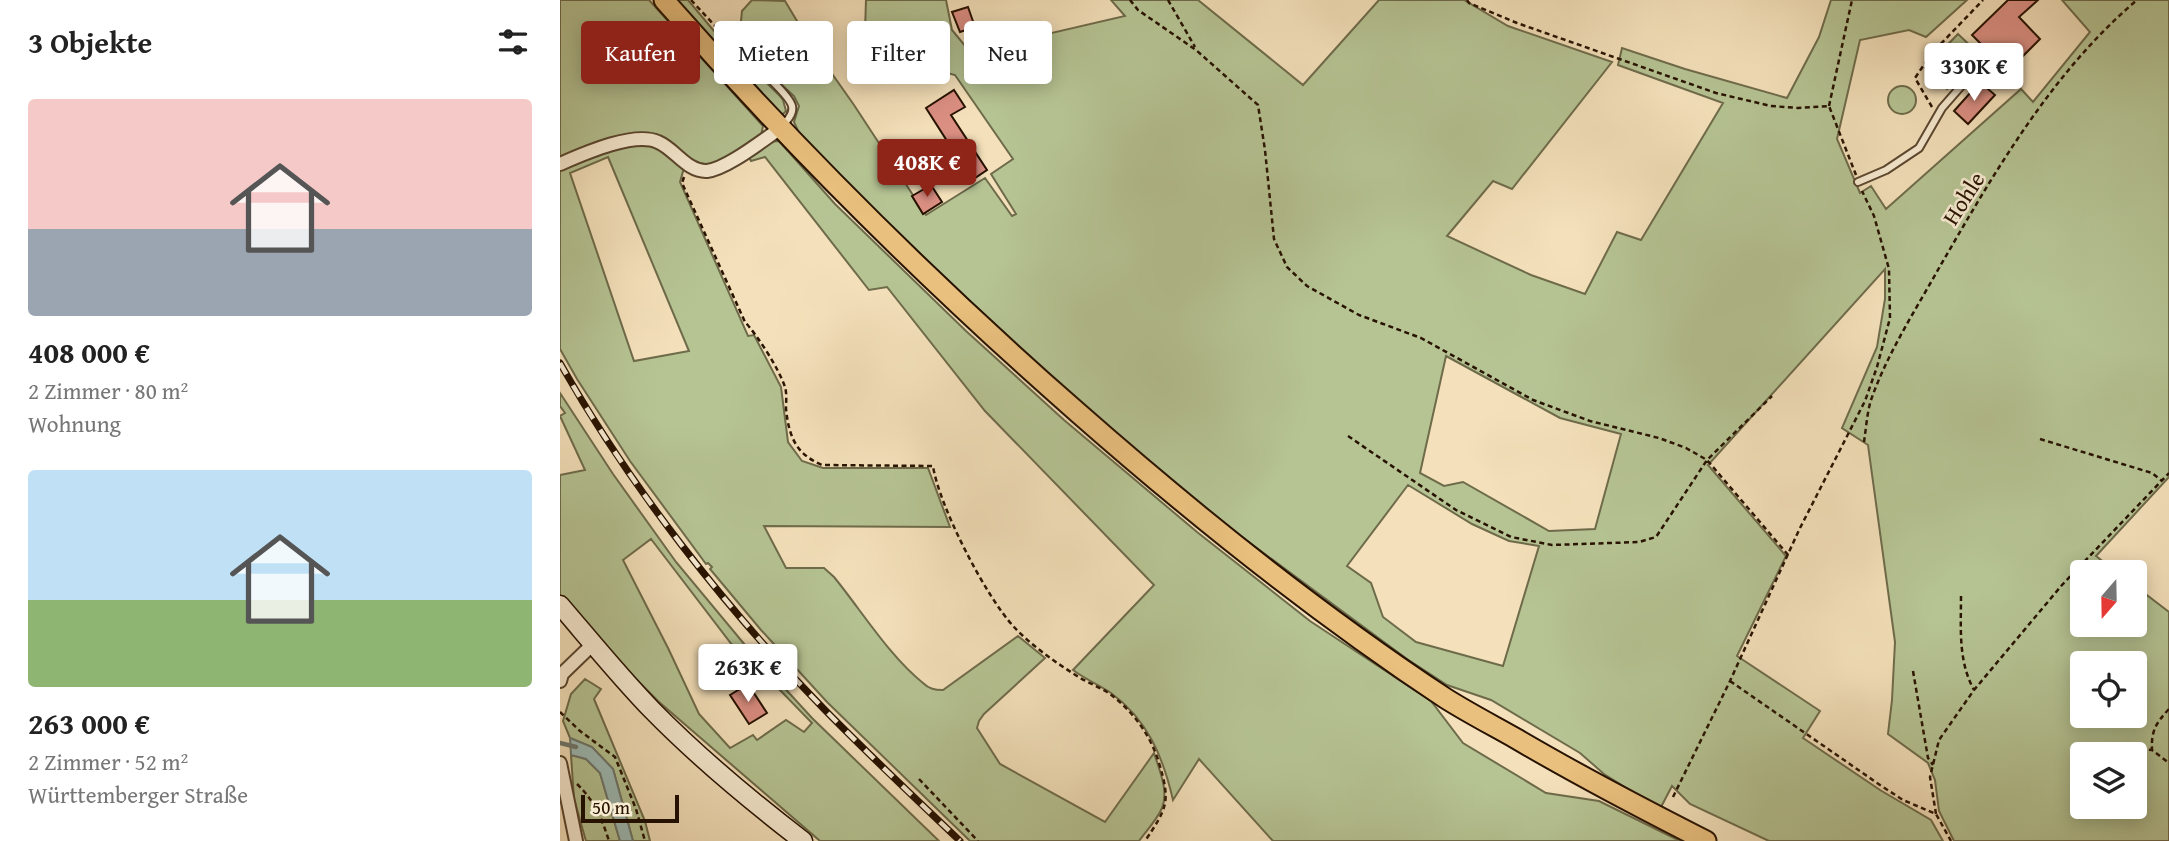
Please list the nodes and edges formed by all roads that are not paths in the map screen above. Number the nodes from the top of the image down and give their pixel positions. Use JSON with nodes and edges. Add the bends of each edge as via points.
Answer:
{"nodes":[{"id":1,"x":664,"y":0,"type":"edge"},
{"id":2,"x":1978,"y":68,"type":"dead end"},
{"id":3,"x":774,"y":84,"type":"edge"},
{"id":4,"x":781,"y":128,"type":"junction"},
{"id":5,"x":560,"y":164,"type":"edge"},
{"id":6,"x":1858,"y":182,"type":"road end"},
{"id":7,"x":560,"y":605,"type":"edge"},
{"id":8,"x":593,"y":644,"type":"junction"},
{"id":9,"x":560,"y":681,"type":"edge"},
{"id":10,"x":560,"y":768,"type":"edge"},
{"id":11,"x":576,"y":841,"type":"edge"},
{"id":12,"x":803,"y":841,"type":"edge"},
{"id":13,"x":1706,"y":841,"type":"edge"}],
"edges":[{"from":1,"to":4,"type":"main road"},
{"from":2,"to":6,"type":"lane","via":[[1942,108],[1919,148]]},
{"from":3,"to":4,"type":"lane","via":[[792,105],[792,114]]},
{"from":4,"to":5,"type":"street","via":[[706,171],[688,165],[660,142],[639,138]]},
{"from":4,"to":13,"type":"main road","via":[[999,343],[1212,527],[1447,699],[1597,786]]},
{"from":7,"to":8,"type":"main road"},
{"from":8,"to":9,"type":"street"},
{"from":8,"to":12,"type":"main road","via":[[652,710]]},
{"from":10,"to":11,"type":"street"}]}
